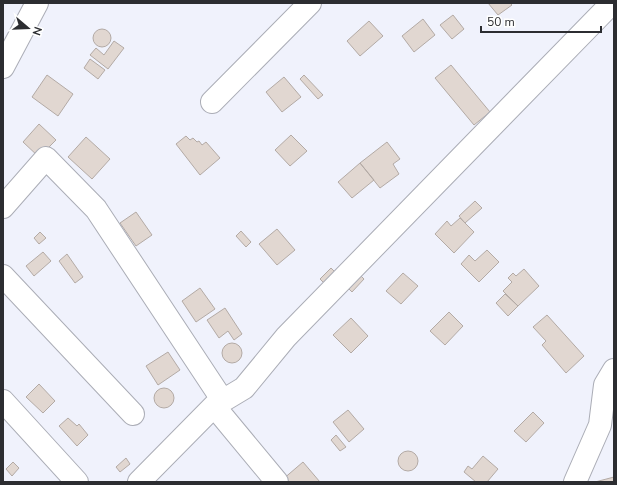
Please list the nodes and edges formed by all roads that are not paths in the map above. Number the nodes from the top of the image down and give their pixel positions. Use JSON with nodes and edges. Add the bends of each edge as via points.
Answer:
{"nodes":[{"id":1,"x":37,"y":3,"type":"edge"},
{"id":2,"x":310,"y":3,"type":"edge"},
{"id":3,"x":612,"y":3,"type":"edge"},
{"id":4,"x":3,"y":67,"type":"edge"},
{"id":5,"x":212,"y":102,"type":"dead end"},
{"id":6,"x":3,"y":207,"type":"edge"},
{"id":7,"x":3,"y":276,"type":"edge"},
{"id":8,"x":614,"y":370,"type":"edge"},
{"id":9,"x":3,"y":401,"type":"edge"},
{"id":10,"x":219,"y":404,"type":"junction"},
{"id":11,"x":133,"y":414,"type":"dead end"},
{"id":12,"x":77,"y":482,"type":"edge"},
{"id":13,"x":140,"y":482,"type":"edge"},
{"id":14,"x":277,"y":482,"type":"edge"},
{"id":15,"x":575,"y":482,"type":"edge"}],
"edges":[{"from":1,"to":4,"type":"street"},
{"from":2,"to":5,"type":"street"},
{"from":3,"to":10,"type":"street","via":[[286,337],[244,388]]},
{"from":6,"to":10,"type":"street","via":[[46,158],[96,209]]},
{"from":7,"to":11,"type":"street"},
{"from":8,"to":15,"type":"street","via":[[604,385],[600,425]]},
{"from":9,"to":12,"type":"street"},
{"from":10,"to":13,"type":"street"},
{"from":10,"to":14,"type":"street"}]}
